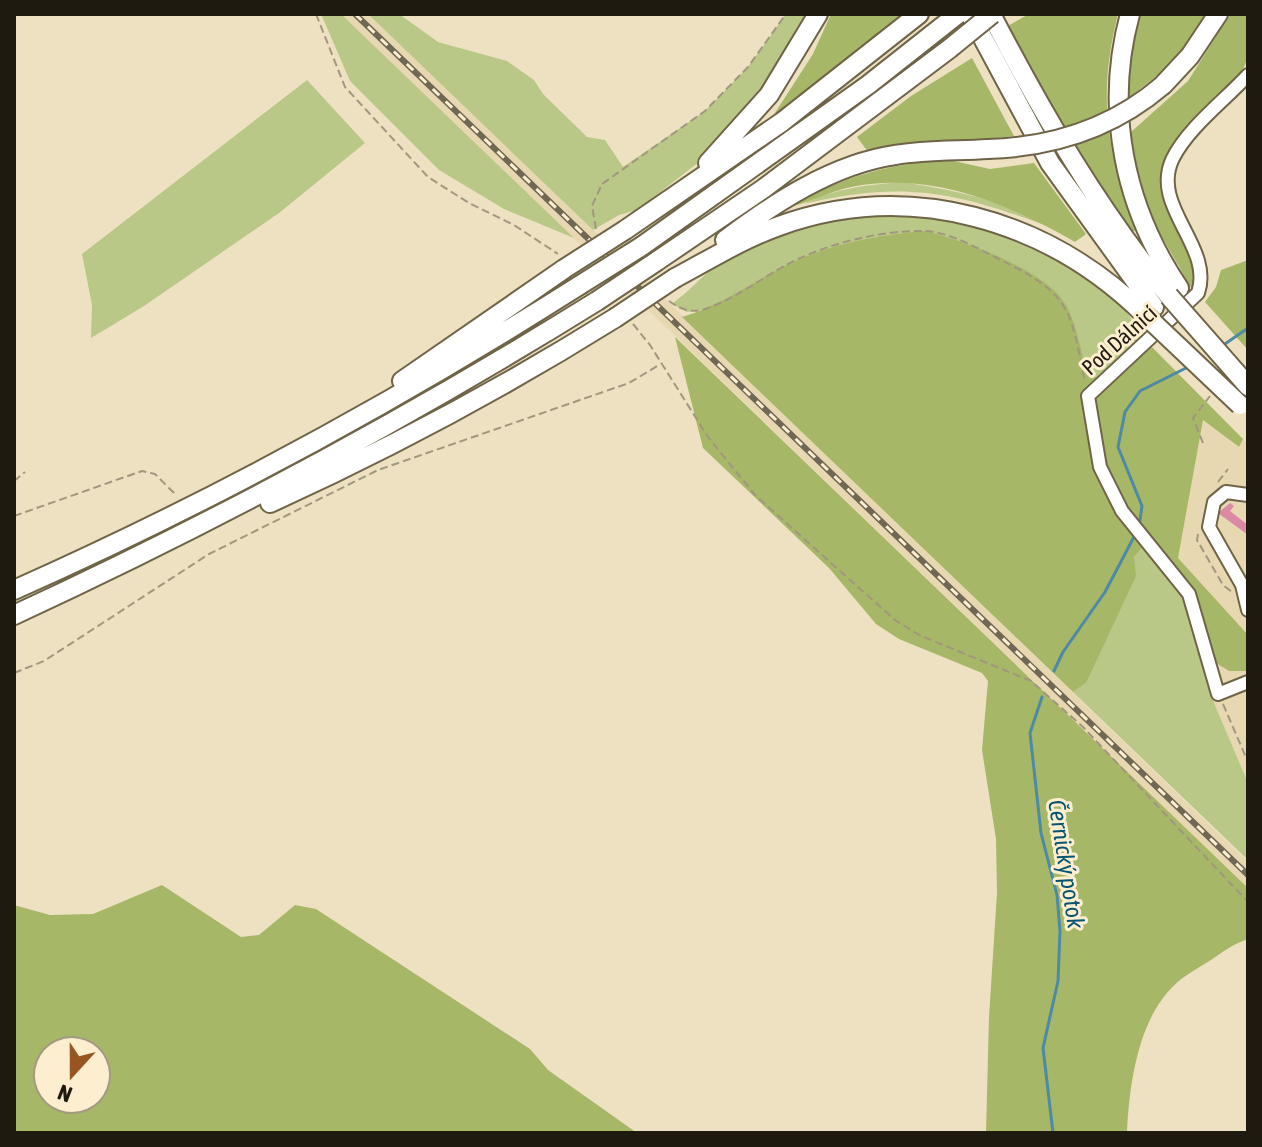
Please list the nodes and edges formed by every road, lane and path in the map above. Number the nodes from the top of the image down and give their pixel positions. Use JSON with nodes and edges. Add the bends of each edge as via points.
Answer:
{"nodes":[{"id":1,"x":316,"y":14,"type":"edge"},
{"id":2,"x":818,"y":14,"type":"edge"},
{"id":3,"x":919,"y":14,"type":"edge"},
{"id":4,"x":958,"y":14,"type":"edge"},
{"id":5,"x":970,"y":14,"type":"edge"},
{"id":6,"x":991,"y":14,"type":"edge"},
{"id":7,"x":1130,"y":14,"type":"edge"},
{"id":8,"x":1218,"y":14,"type":"edge"},
{"id":9,"x":1248,"y":75,"type":"edge"},
{"id":10,"x":625,"y":230,"type":"junction"},
{"id":11,"x":562,"y":263,"type":"junction"},
{"id":12,"x":675,"y":278,"type":"junction"},
{"id":13,"x":1161,"y":301,"type":"junction"},
{"id":14,"x":633,"y":325,"type":"dead end"},
{"id":15,"x":660,"y":365,"type":"junction"},
{"id":16,"x":1248,"y":385,"type":"edge"},
{"id":17,"x":1244,"y":409,"type":"edge"},
{"id":18,"x":323,"y":437,"type":"junction"},
{"id":19,"x":25,"y":472,"type":"dead end"},
{"id":20,"x":14,"y":481,"type":"edge"},
{"id":21,"x":1248,"y":495,"type":"edge"},
{"id":22,"x":188,"y":509,"type":"junction"},
{"id":23,"x":14,"y":516,"type":"edge"},
{"id":24,"x":159,"y":523,"type":"junction"},
{"id":25,"x":169,"y":542,"type":"junction"},
{"id":26,"x":141,"y":556,"type":"junction"},
{"id":27,"x":1244,"y":577,"type":"edge"},
{"id":28,"x":14,"y":590,"type":"edge"},
{"id":29,"x":1248,"y":610,"type":"edge"},
{"id":30,"x":14,"y":615,"type":"edge"},
{"id":31,"x":14,"y":673,"type":"edge"},
{"id":32,"x":1248,"y":682,"type":"edge"},
{"id":33,"x":1218,"y":694,"type":"junction"},
{"id":34,"x":1248,"y":762,"type":"edge"},
{"id":35,"x":1248,"y":902,"type":"edge"}],
"edges":[{"from":1,"to":11,"type":"path","via":[[345,87],[428,177],[514,225]]},
{"from":2,"to":10,"type":"highway","via":[[785,73],[735,137]]},
{"from":3,"to":10,"type":"highway","via":[[782,122]]},
{"from":4,"to":18,"type":"highway","bridge":true,"via":[[642,246],[430,378]]},
{"from":5,"to":13,"type":"highway","via":[[1050,163]]},
{"from":6,"to":13,"type":"highway","via":[[1078,170]]},
{"from":6,"to":25,"type":"highway","bridge":true,"via":[[763,189],[597,301],[443,395]]},
{"from":7,"to":13,"type":"highway","via":[[1119,90],[1124,156]]},
{"from":8,"to":12,"type":"highway","bridge":true,"via":[[1163,85],[1125,113],[1083,133],[1030,146],[893,155],[838,172],[784,200]]},
{"from":9,"to":33,"type":"street","name":"Pod Dálnicí","via":[[1180,147],[1170,169],[1169,195],[1200,269],[1198,293],[1088,396],[1100,467],[1122,511],[1189,594]]},
{"from":10,"to":11,"type":"highway","bridge":true},
{"from":11,"to":18,"type":"highway"},
{"from":12,"to":13,"type":"highway","via":[[741,242],[800,219],[858,208],[919,207],[985,219],[1050,244],[1103,277]]},
{"from":12,"to":26,"type":"highway","bridge":true,"via":[[526,373],[390,448]]},
{"from":13,"to":16,"type":"highway","bridge":true},
{"from":13,"to":17,"type":"highway","bridge":true},
{"from":14,"to":15,"type":"path"},
{"from":15,"to":31,"type":"path","via":[[629,383],[378,470],[209,554],[44,661]]},
{"from":15,"to":35,"type":"path","via":[[755,495],[846,579],[919,635],[1031,681],[1083,727]]},
{"from":18,"to":22,"type":"highway"},
{"from":19,"to":20,"type":"path"},
{"from":21,"to":27,"type":"street","via":[[1226,492],[1214,502],[1209,527]]},
{"from":22,"to":23,"type":"path","via":[[164,481],[142,471]]},
{"from":22,"to":24,"type":"highway"},
{"from":24,"to":25,"type":"street"},
{"from":24,"to":28,"type":"highway"},
{"from":25,"to":26,"type":"highway"},
{"from":26,"to":30,"type":"highway"},
{"from":27,"to":29,"type":"street"},
{"from":32,"to":33,"type":"street"},
{"from":33,"to":34,"type":"path"}]}
